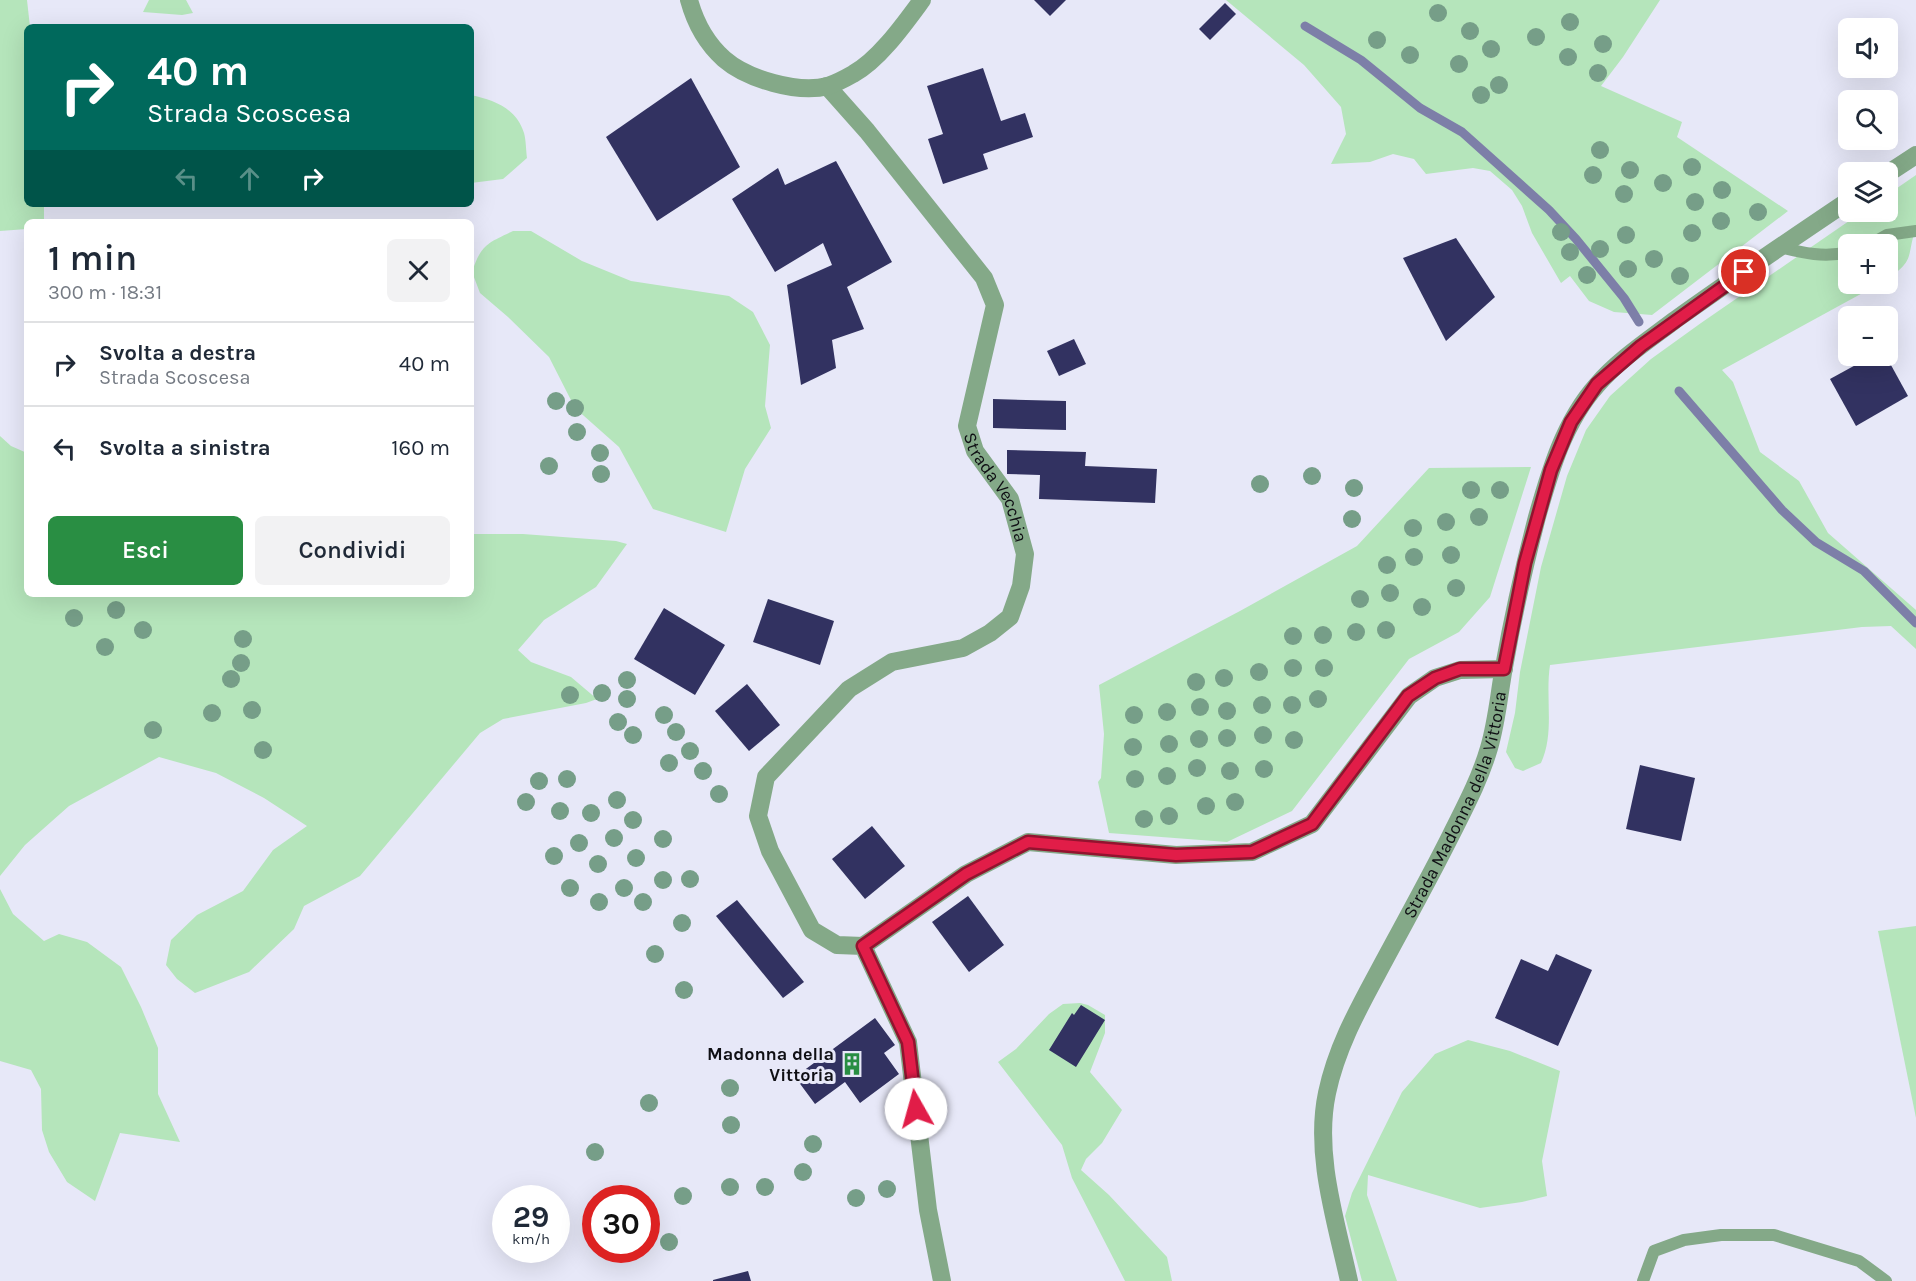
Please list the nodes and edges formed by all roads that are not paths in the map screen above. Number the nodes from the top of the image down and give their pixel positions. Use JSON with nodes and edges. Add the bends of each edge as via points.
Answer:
{"nodes":[{"id":1,"x":689,"y":0,"type":"edge"},
{"id":2,"x":922,"y":0,"type":"edge"},
{"id":3,"x":827,"y":86,"type":"junction"},
{"id":4,"x":1916,"y":155,"type":"edge"},
{"id":5,"x":1898,"y":167,"type":"edge"},
{"id":6,"x":1838,"y":208,"type":"edge"},
{"id":7,"x":1916,"y":231,"type":"edge"},
{"id":8,"x":1894,"y":234,"type":"edge"},
{"id":9,"x":1780,"y":247,"type":"junction"},
{"id":10,"x":1838,"y":254,"type":"edge"},
{"id":11,"x":1504,"y":669,"type":"junction"},
{"id":12,"x":863,"y":946,"type":"junction"},
{"id":13,"x":942,"y":1281,"type":"edge"},
{"id":14,"x":1349,"y":1281,"type":"edge"},
{"id":15,"x":1643,"y":1281,"type":"edge"},
{"id":16,"x":1886,"y":1281,"type":"edge"}],
"edges":[{"from":1,"to":3,"type":"street","via":[[708,41],[724,59],[771,83]]},
{"from":2,"to":3,"type":"street","via":[[876,57],[855,73]]},
{"from":3,"to":12,"type":"street","name":"Strada Vecchia","via":[[984,278],[995,304],[967,426],[975,451],[1010,500],[1025,554],[1021,586],[1010,616],[963,648],[892,662],[849,689],[766,777],[758,816],[770,851],[812,930],[837,945]]},
{"from":4,"to":5,"type":"street"},
{"from":6,"to":9,"type":"street","name":"Strada Madonna della Vittoria"},
{"from":7,"to":8,"type":"lane"},
{"from":9,"to":10,"type":"lane","via":[[1812,255]]},
{"from":9,"to":11,"type":"street","name":"Strada Madonna della Vittoria","via":[[1641,346],[1597,384],[1571,422],[1551,470],[1525,563]]},
{"from":11,"to":12,"type":"street","via":[[1460,669],[1435,678],[1408,696],[1312,824],[1252,852],[1176,855],[1028,842],[966,874]]},
{"from":11,"to":14,"type":"street","name":"Strada Madonna della Vittoria","via":[[1494,729],[1477,784],[1350,1024],[1334,1063],[1326,1095],[1324,1154]]},
{"from":12,"to":13,"type":"street","via":[[908,1042],[928,1210]]},
{"from":15,"to":16,"type":"lane","via":[[1654,1251],[1684,1240],[1721,1235],[1774,1235],[1859,1262]]}]}
